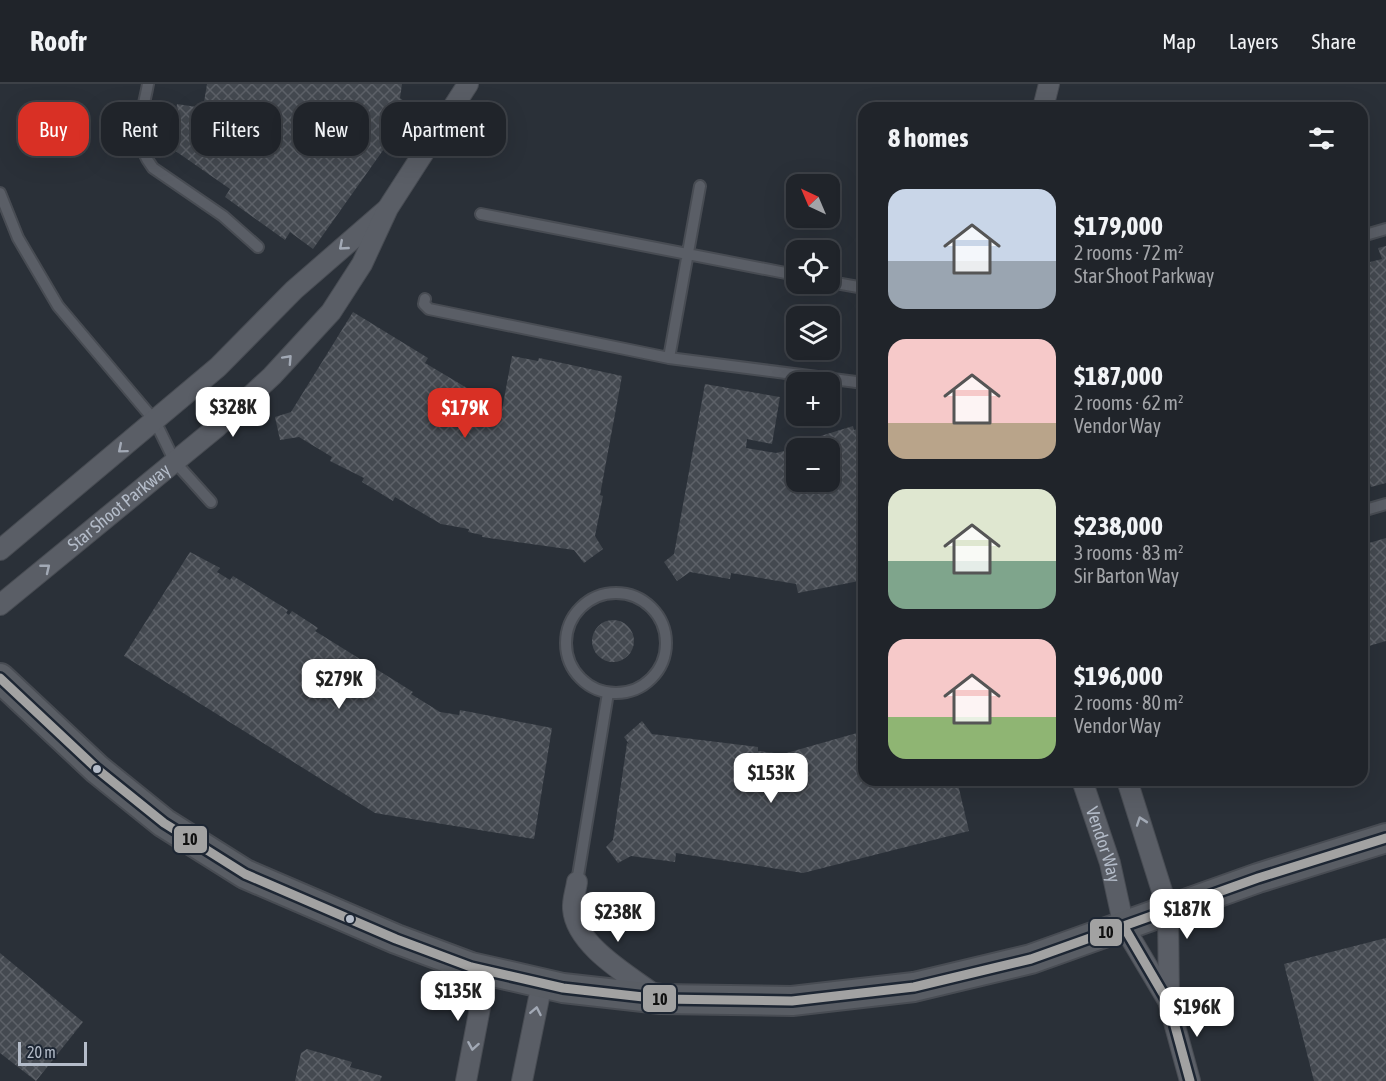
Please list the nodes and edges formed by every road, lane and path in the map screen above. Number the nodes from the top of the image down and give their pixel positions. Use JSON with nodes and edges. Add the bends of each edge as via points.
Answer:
{"nodes":[{"id":1,"x":148,"y":84,"type":"edge"},
{"id":2,"x":468,"y":84,"type":"edge"},
{"id":3,"x":1049,"y":84,"type":"edge"},
{"id":4,"x":1045,"y":102,"type":"edge"},
{"id":5,"x":700,"y":186,"type":"dead end"},
{"id":6,"x":0,"y":193,"type":"edge"},
{"id":7,"x":388,"y":208,"type":"junction"},
{"id":8,"x":481,"y":214,"type":"dead end"},
{"id":9,"x":1386,"y":229,"type":"edge"},
{"id":10,"x":1368,"y":234,"type":"edge"},
{"id":11,"x":258,"y":247,"type":"dead end"},
{"id":12,"x":687,"y":255,"type":"junction"},
{"id":13,"x":786,"y":273,"type":"edge"},
{"id":14,"x":840,"y":284,"type":"edge"},
{"id":15,"x":858,"y":287,"type":"edge"},
{"id":16,"x":425,"y":299,"type":"dead end"},
{"id":17,"x":669,"y":358,"type":"junction"},
{"id":18,"x":858,"y":382,"type":"edge"},
{"id":19,"x":155,"y":421,"type":"junction"},
{"id":20,"x":175,"y":462,"type":"junction"},
{"id":21,"x":211,"y":502,"type":"dead end"},
{"id":22,"x":1386,"y":504,"type":"edge"},
{"id":23,"x":1368,"y":510,"type":"edge"},
{"id":24,"x":0,"y":550,"type":"edge"},
{"id":25,"x":0,"y":605,"type":"edge"},
{"id":26,"x":0,"y":678,"type":"edge"},
{"id":27,"x":608,"y":693,"type":"junction"},
{"id":28,"x":1084,"y":786,"type":"edge"},
{"id":29,"x":1129,"y":786,"type":"edge"},
{"id":30,"x":1386,"y":838,"type":"edge"},
{"id":31,"x":577,"y":882,"type":"joint"},
{"id":32,"x":1168,"y":910,"type":"junction"},
{"id":33,"x":1124,"y":927,"type":"junction"},
{"id":34,"x":487,"y":971,"type":"junction"},
{"id":35,"x":542,"y":983,"type":"junction"},
{"id":36,"x":661,"y":999,"type":"junction"},
{"id":37,"x":1169,"y":1004,"type":"junction"},
{"id":38,"x":466,"y":1081,"type":"edge"},
{"id":39,"x":522,"y":1081,"type":"edge"},
{"id":40,"x":1190,"y":1081,"type":"edge"}],
"edges":[{"from":1,"to":11,"type":"lane","via":[[138,142],[145,157],[153,168],[223,216]]},
{"from":2,"to":7,"type":"street","name":"Star Shoot Parkway"},
{"from":3,"to":4,"type":"street"},
{"from":5,"to":12,"type":"lane"},
{"from":6,"to":19,"type":"lane","via":[[18,238],[58,306]]},
{"from":7,"to":19,"type":"street","name":"Star Shoot Parkway","one_way":true},
{"from":20,"to":7,"type":"street","name":"Star Shoot Parkway","one_way":true,"via":[[272,376],[332,312],[362,264]]},
{"from":8,"to":12,"type":"lane"},
{"from":9,"to":10,"type":"lane"},
{"from":12,"to":13,"type":"lane"},
{"from":12,"to":17,"type":"lane"},
{"from":14,"to":15,"type":"lane"},
{"from":16,"to":17,"type":"lane","via":[[429,309]]},
{"from":17,"to":18,"type":"lane"},
{"from":19,"to":20,"type":"lane"},
{"from":19,"to":24,"type":"street","name":"Star Shoot Parkway","one_way":true},
{"from":20,"to":21,"type":"lane"},
{"from":25,"to":20,"type":"street","name":"Star Shoot Parkway","one_way":true},
{"from":22,"to":23,"type":"lane"},
{"from":26,"to":34,"type":"main road","via":[[97,770],[164,823],[245,874],[396,939]]},
{"from":27,"to":27,"type":"lane","via":[[621,693],[645,684],[656,673],[666,644],[664,628],[650,606],[617,592],[593,598],[580,607],[566,634],[570,664],[578,677]]},
{"from":27,"to":31,"type":"lane"},
{"from":28,"to":33,"type":"street","name":"Vendor Way","via":[[1110,863]]},
{"from":32,"to":29,"type":"street","name":"Vendor Way","one_way":true},
{"from":30,"to":32,"type":"main road"},
{"from":31,"to":36,"type":"street","via":[[573,910],[583,935],[593,948]]},
{"from":32,"to":33,"type":"main road"},
{"from":32,"to":37,"type":"street","name":"Vendor Way"},
{"from":33,"to":36,"type":"main road","via":[[1031,959],[914,987],[792,1001]]},
{"from":33,"to":37,"type":"street","name":"Vendor Way"},
{"from":34,"to":35,"type":"main road"},
{"from":34,"to":38,"type":"street","one_way":true},
{"from":35,"to":36,"type":"main road"},
{"from":39,"to":35,"type":"street","one_way":true},
{"from":37,"to":40,"type":"street","name":"Vendor Way"}]}
